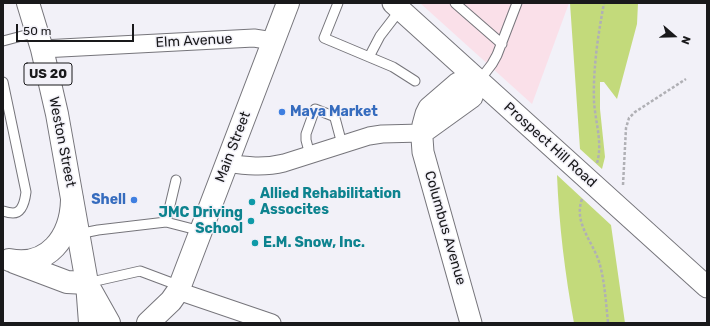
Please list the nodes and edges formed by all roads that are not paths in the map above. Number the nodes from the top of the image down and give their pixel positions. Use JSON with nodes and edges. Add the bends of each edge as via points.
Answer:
{"nodes":[{"id":1,"x":28,"y":3,"type":"edge"},
{"id":2,"x":288,"y":3,"type":"edge"},
{"id":3,"x":338,"y":3,"type":"edge"},
{"id":4,"x":455,"y":3,"type":"edge"},
{"id":5,"x":517,"y":3,"type":"edge"},
{"id":6,"x":396,"y":6,"type":"edge"},
{"id":7,"x":39,"y":40,"type":"junction"},
{"id":8,"x":3,"y":41,"type":"edge"},
{"id":9,"x":273,"y":41,"type":"junction"},
{"id":10,"x":502,"y":44,"type":"junction"},
{"id":11,"x":369,"y":57,"type":"junction"},
{"id":12,"x":415,"y":81,"type":"dead end"},
{"id":13,"x":3,"y":82,"type":"edge"},
{"id":14,"x":477,"y":82,"type":"junction"},
{"id":15,"x":422,"y":133,"type":"junction"},
{"id":16,"x":342,"y":144,"type":"junction"},
{"id":17,"x":310,"y":155,"type":"junction"},
{"id":18,"x":227,"y":163,"type":"junction"},
{"id":19,"x":176,"y":180,"type":"dead end"},
{"id":20,"x":72,"y":199,"type":"junction"},
{"id":21,"x":3,"y":211,"type":"edge"},
{"id":22,"x":166,"y":222,"type":"junction"},
{"id":23,"x":200,"y":231,"type":"junction"},
{"id":24,"x":78,"y":234,"type":"junction"},
{"id":25,"x":6,"y":259,"type":"edge"},
{"id":26,"x":87,"y":283,"type":"junction"},
{"id":27,"x":707,"y":287,"type":"edge"},
{"id":28,"x":179,"y":288,"type":"junction"},
{"id":29,"x":90,"y":323,"type":"edge"},
{"id":30,"x":109,"y":323,"type":"edge"},
{"id":31,"x":148,"y":323,"type":"edge"},
{"id":32,"x":171,"y":323,"type":"edge"},
{"id":33,"x":272,"y":323,"type":"edge"},
{"id":34,"x":471,"y":323,"type":"edge"}],
"edges":[{"from":1,"to":7,"type":"main road","name":"Weston Street","number":"US 20"},
{"from":2,"to":9,"type":"main road","name":"Main Street"},
{"from":3,"to":11,"type":"lane","via":[[324,38]]},
{"from":4,"to":10,"type":"lane"},
{"from":5,"to":10,"type":"lane"},
{"from":6,"to":11,"type":"lane"},
{"from":6,"to":14,"type":"street","name":"Prospect Hill Road"},
{"from":7,"to":8,"type":"lane"},
{"from":7,"to":9,"type":"street","name":"Elm Avenue","via":[[254,38]]},
{"from":7,"to":20,"type":"main road","name":"Weston Street","number":"US 20","via":[[57,114]]},
{"from":9,"to":18,"type":"main road","name":"Main Street"},
{"from":10,"to":14,"type":"lane","via":[[492,64]]},
{"from":11,"to":12,"type":"lane","via":[[393,67]]},
{"from":13,"to":21,"type":"lane","via":[[26,192],[22,206],[16,212]]},
{"from":14,"to":15,"type":"street","name":"Columbus Avenue","via":[[458,84],[432,105],[426,114]]},
{"from":14,"to":27,"type":"street","name":"Prospect Hill Road"},
{"from":15,"to":16,"type":"street","via":[[375,134]]},
{"from":15,"to":34,"type":"street","name":"Columbus Avenue","via":[[423,152]]},
{"from":16,"to":17,"type":"street"},
{"from":16,"to":17,"type":"lane","via":[[334,117],[315,109],[306,134]]},
{"from":17,"to":18,"type":"street","via":[[271,166]]},
{"from":18,"to":23,"type":"main road","name":"Main Street"},
{"from":19,"to":22,"type":"lane"},
{"from":20,"to":24,"type":"main road","name":"Weston Street","number":"US 20"},
{"from":20,"to":25,"type":"main road","via":[[67,226],[61,239],[50,252],[27,261]]},
{"from":22,"to":23,"type":"lane"},
{"from":22,"to":24,"type":"lane"},
{"from":23,"to":28,"type":"main road","name":"Main Street"},
{"from":24,"to":26,"type":"main road","name":"Weston Street","number":"US 20"},
{"from":25,"to":26,"type":"main road","via":[[61,280]]},
{"from":26,"to":28,"type":"lane","via":[[140,271]]},
{"from":26,"to":29,"type":"main road","name":"Weston Street","number":"US 20"},
{"from":26,"to":30,"type":"main road","name":"Weston Street","number":"US 20"},
{"from":28,"to":31,"type":"main road","name":"Main Street"},
{"from":28,"to":32,"type":"main road","name":"Main Street"},
{"from":28,"to":33,"type":"street"}]}
